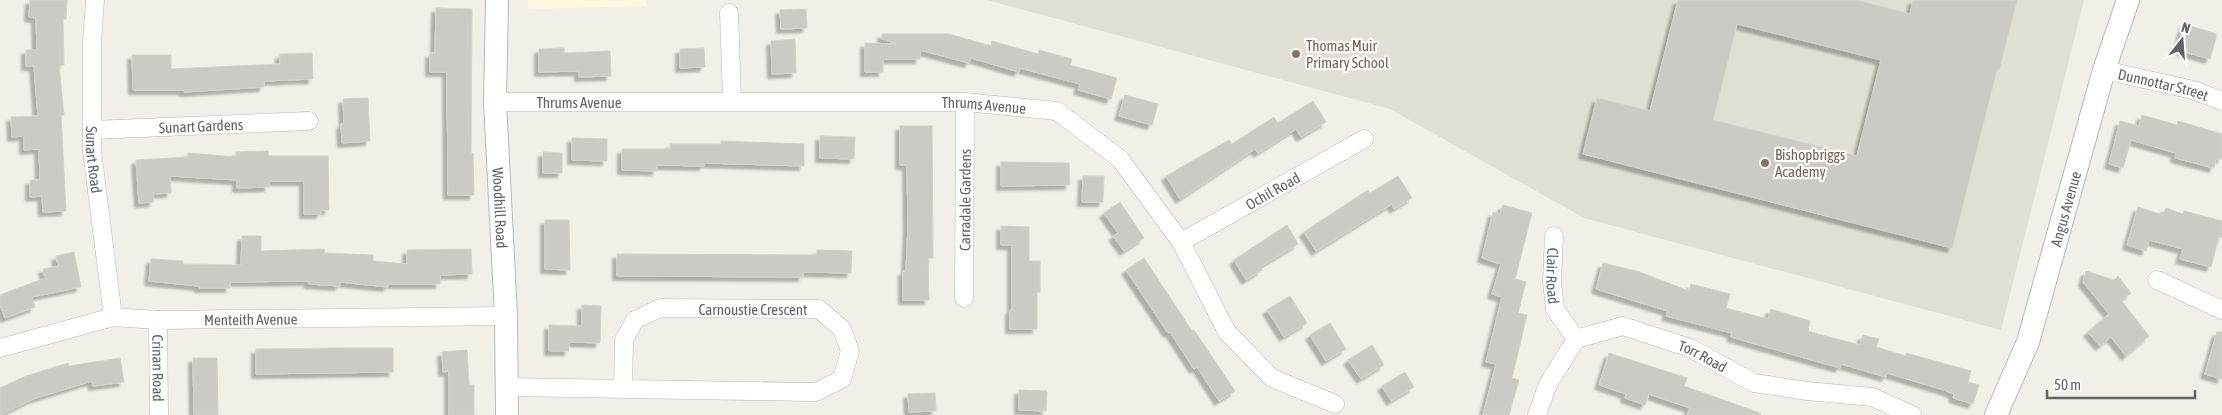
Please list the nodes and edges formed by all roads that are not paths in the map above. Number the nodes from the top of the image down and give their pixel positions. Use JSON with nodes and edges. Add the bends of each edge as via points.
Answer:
{"nodes":[{"id":1,"x":95,"y":0,"type":"edge"},
{"id":2,"x":497,"y":0,"type":"edge"},
{"id":3,"x":2128,"y":0,"type":"edge"},
{"id":4,"x":729,"y":13,"type":"dead end"},
{"id":5,"x":2104,"y":70,"type":"junction"},
{"id":6,"x":732,"y":101,"type":"junction"},
{"id":7,"x":2222,"y":101,"type":"edge"},
{"id":8,"x":496,"y":102,"type":"junction"},
{"id":9,"x":965,"y":102,"type":"junction"},
{"id":10,"x":309,"y":121,"type":"dead end"},
{"id":11,"x":92,"y":130,"type":"junction"},
{"id":12,"x":1364,"y":139,"type":"dead end"},
{"id":13,"x":1554,"y":236,"type":"dead end"},
{"id":14,"x":1181,"y":242,"type":"junction"},
{"id":15,"x":2157,"y":280,"type":"dead end"},
{"id":16,"x":964,"y":298,"type":"dead end"},
{"id":17,"x":2222,"y":310,"type":"edge"},
{"id":18,"x":506,"y":316,"type":"junction"},
{"id":19,"x":113,"y":318,"type":"junction"},
{"id":20,"x":158,"y":320,"type":"junction"},
{"id":21,"x":1576,"y":339,"type":"junction"},
{"id":22,"x":0,"y":348,"type":"edge"},
{"id":23,"x":507,"y":387,"type":"junction"},
{"id":24,"x":623,"y":389,"type":"junction"},
{"id":25,"x":1335,"y":404,"type":"dead end"},
{"id":26,"x":159,"y":415,"type":"edge"},
{"id":27,"x":507,"y":415,"type":"edge"},
{"id":28,"x":1537,"y":415,"type":"edge"},
{"id":29,"x":1912,"y":415,"type":"edge"},
{"id":30,"x":1996,"y":415,"type":"edge"}],
"edges":[{"from":1,"to":11,"type":"street","name":"Sunart Road"},
{"from":2,"to":8,"type":"street","name":"Woodhill Road"},
{"from":3,"to":5,"type":"street","name":"Angus Avenue"},
{"from":4,"to":6,"type":"street"},
{"from":5,"to":7,"type":"street","name":"Dunnottar Street","via":[[2193,90]]},
{"from":5,"to":30,"type":"street","name":"Angus Avenue","via":[[2028,342]]},
{"from":6,"to":8,"type":"street","name":"Thrums Avenue"},
{"from":6,"to":9,"type":"street","name":"Thrums Avenue"},
{"from":8,"to":18,"type":"street","name":"Woodhill Road"},
{"from":9,"to":14,"type":"street","name":"Thrums Avenue","via":[[1056,112],[1120,159]]},
{"from":9,"to":16,"type":"street","name":"Carradale Gardens"},
{"from":10,"to":11,"type":"street","name":"Sunart Gardens"},
{"from":11,"to":19,"type":"street","name":"Sunart Road"},
{"from":12,"to":14,"type":"street","name":"Ochil Road"},
{"from":13,"to":21,"type":"street","name":"Clair Road","via":[[1552,282],[1555,308]]},
{"from":14,"to":25,"type":"street","name":"Thrums Avenue","via":[[1227,332],[1272,378]]},
{"from":15,"to":17,"type":"street"},
{"from":18,"to":20,"type":"street","name":"Menteith Avenue"},
{"from":18,"to":23,"type":"street","name":"Woodhill Road"},
{"from":19,"to":20,"type":"street","name":"Menteith Avenue"},
{"from":19,"to":22,"type":"street","name":"Menteith Avenue"},
{"from":20,"to":26,"type":"street","name":"Crinan Road"},
{"from":21,"to":28,"type":"street","via":[[1548,384]]},
{"from":21,"to":29,"type":"street","name":"Torr Road","via":[[1623,326],[1690,348],[1754,382],[1872,397]]},
{"from":23,"to":24,"type":"street","name":"Carnoustie Crescent"},
{"from":23,"to":27,"type":"street","name":"Woodhill Road"},
{"from":24,"to":24,"type":"street","name":"Carnoustie Crescent","via":[[816,392],[842,379],[850,351],[842,330],[819,309],[660,308],[635,320],[624,340]]}]}
